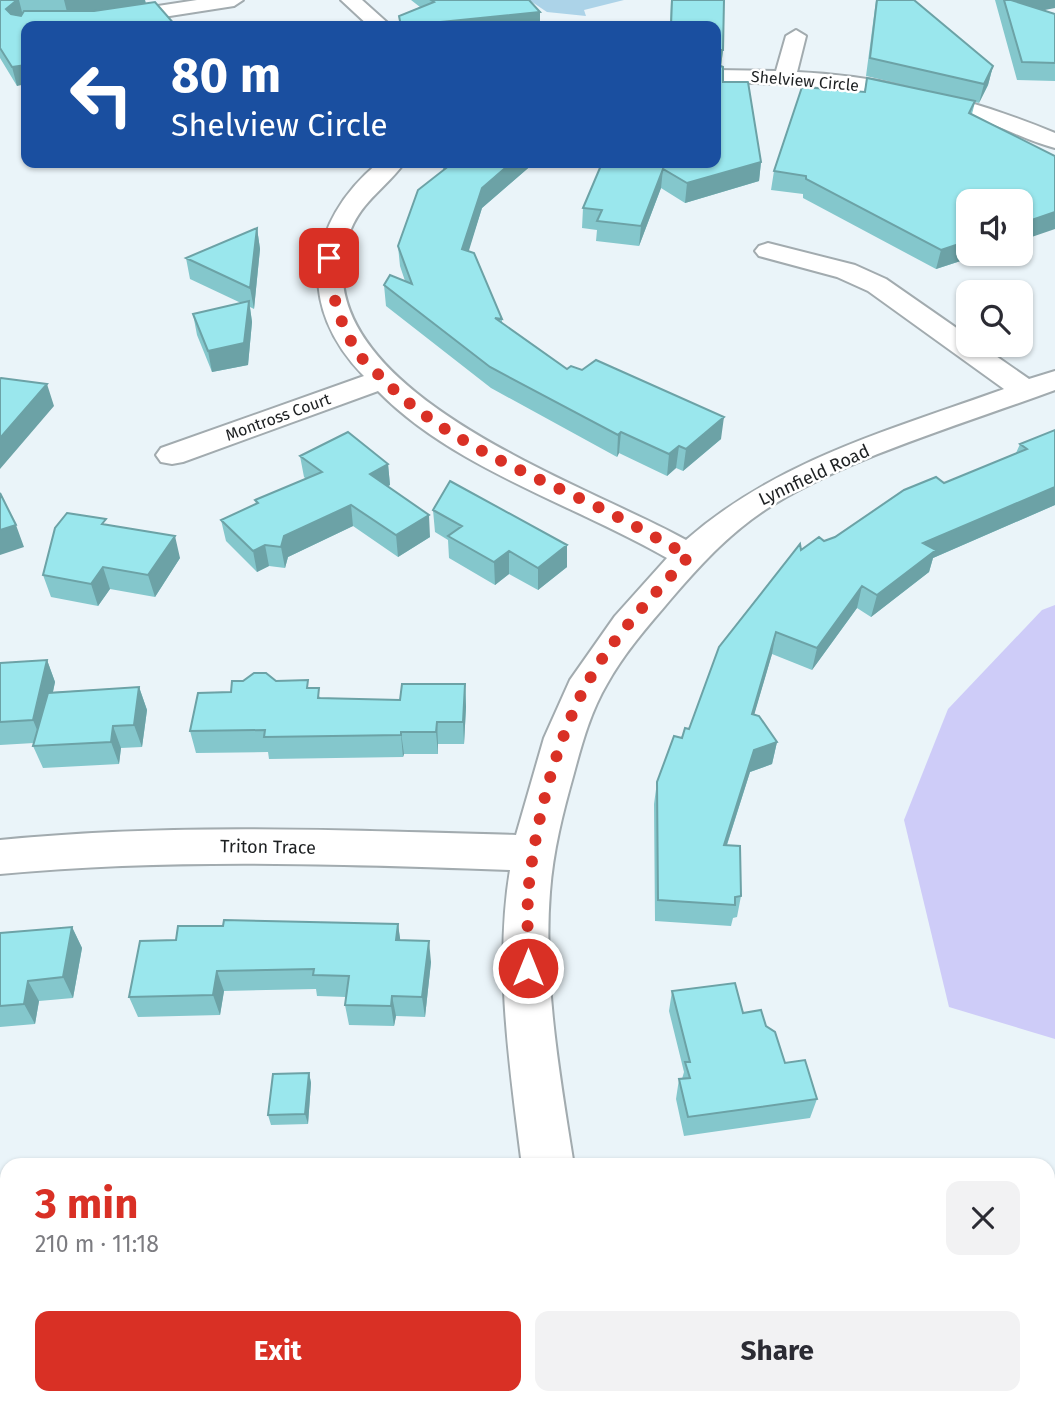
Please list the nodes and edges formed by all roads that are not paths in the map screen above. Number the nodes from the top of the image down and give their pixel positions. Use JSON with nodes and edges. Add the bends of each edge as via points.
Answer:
{"nodes":[{"id":1,"x":234,"y":0,"type":"edge"},
{"id":2,"x":350,"y":0,"type":"edge"},
{"id":3,"x":94,"y":21,"type":"edge"},
{"id":4,"x":375,"y":21,"type":"edge"},
{"id":5,"x":796,"y":36,"type":"dead end"},
{"id":6,"x":721,"y":76,"type":"edge"},
{"id":7,"x":785,"y":77,"type":"junction"},
{"id":8,"x":1055,"y":141,"type":"edge"},
{"id":9,"x":387,"y":168,"type":"edge"},
{"id":10,"x":768,"y":251,"type":"dead end"},
{"id":11,"x":384,"y":379,"type":"junction"},
{"id":12,"x":1040,"y":385,"type":"edge"},
{"id":13,"x":173,"y":455,"type":"dead end"},
{"id":14,"x":689,"y":556,"type":"junction"},
{"id":15,"x":535,"y":853,"type":"junction"},
{"id":16,"x":0,"y":857,"type":"edge"},
{"id":17,"x":547,"y":1158,"type":"edge"}],
"edges":[{"from":1,"to":3,"type":"street"},
{"from":2,"to":4,"type":"street"},
{"from":5,"to":7,"type":"street"},
{"from":6,"to":7,"type":"street","name":"Shelview Circle"},
{"from":7,"to":8,"type":"street","name":"Shelview Circle","via":[[925,98],[983,113]]},
{"from":9,"to":11,"type":"street","via":[[355,200],[337,227],[329,258],[331,290],[340,321],[360,356]]},
{"from":10,"to":12,"type":"street","via":[[846,271],[877,285]]},
{"from":11,"to":13,"type":"street","name":"Montross Court"},
{"from":11,"to":14,"type":"street","via":[[424,415],[488,454]]},
{"from":12,"to":14,"type":"street","name":"Lynnfield Road","via":[[831,463],[764,496]]},
{"from":14,"to":15,"type":"street","name":"Lynnfield Road","via":[[628,625],[589,680],[565,738]]},
{"from":15,"to":16,"type":"street","name":"Triton Trace","via":[[242,846]]},
{"from":15,"to":17,"type":"street","name":"Lynnfield Road","via":[[528,893],[528,968]]}]}
